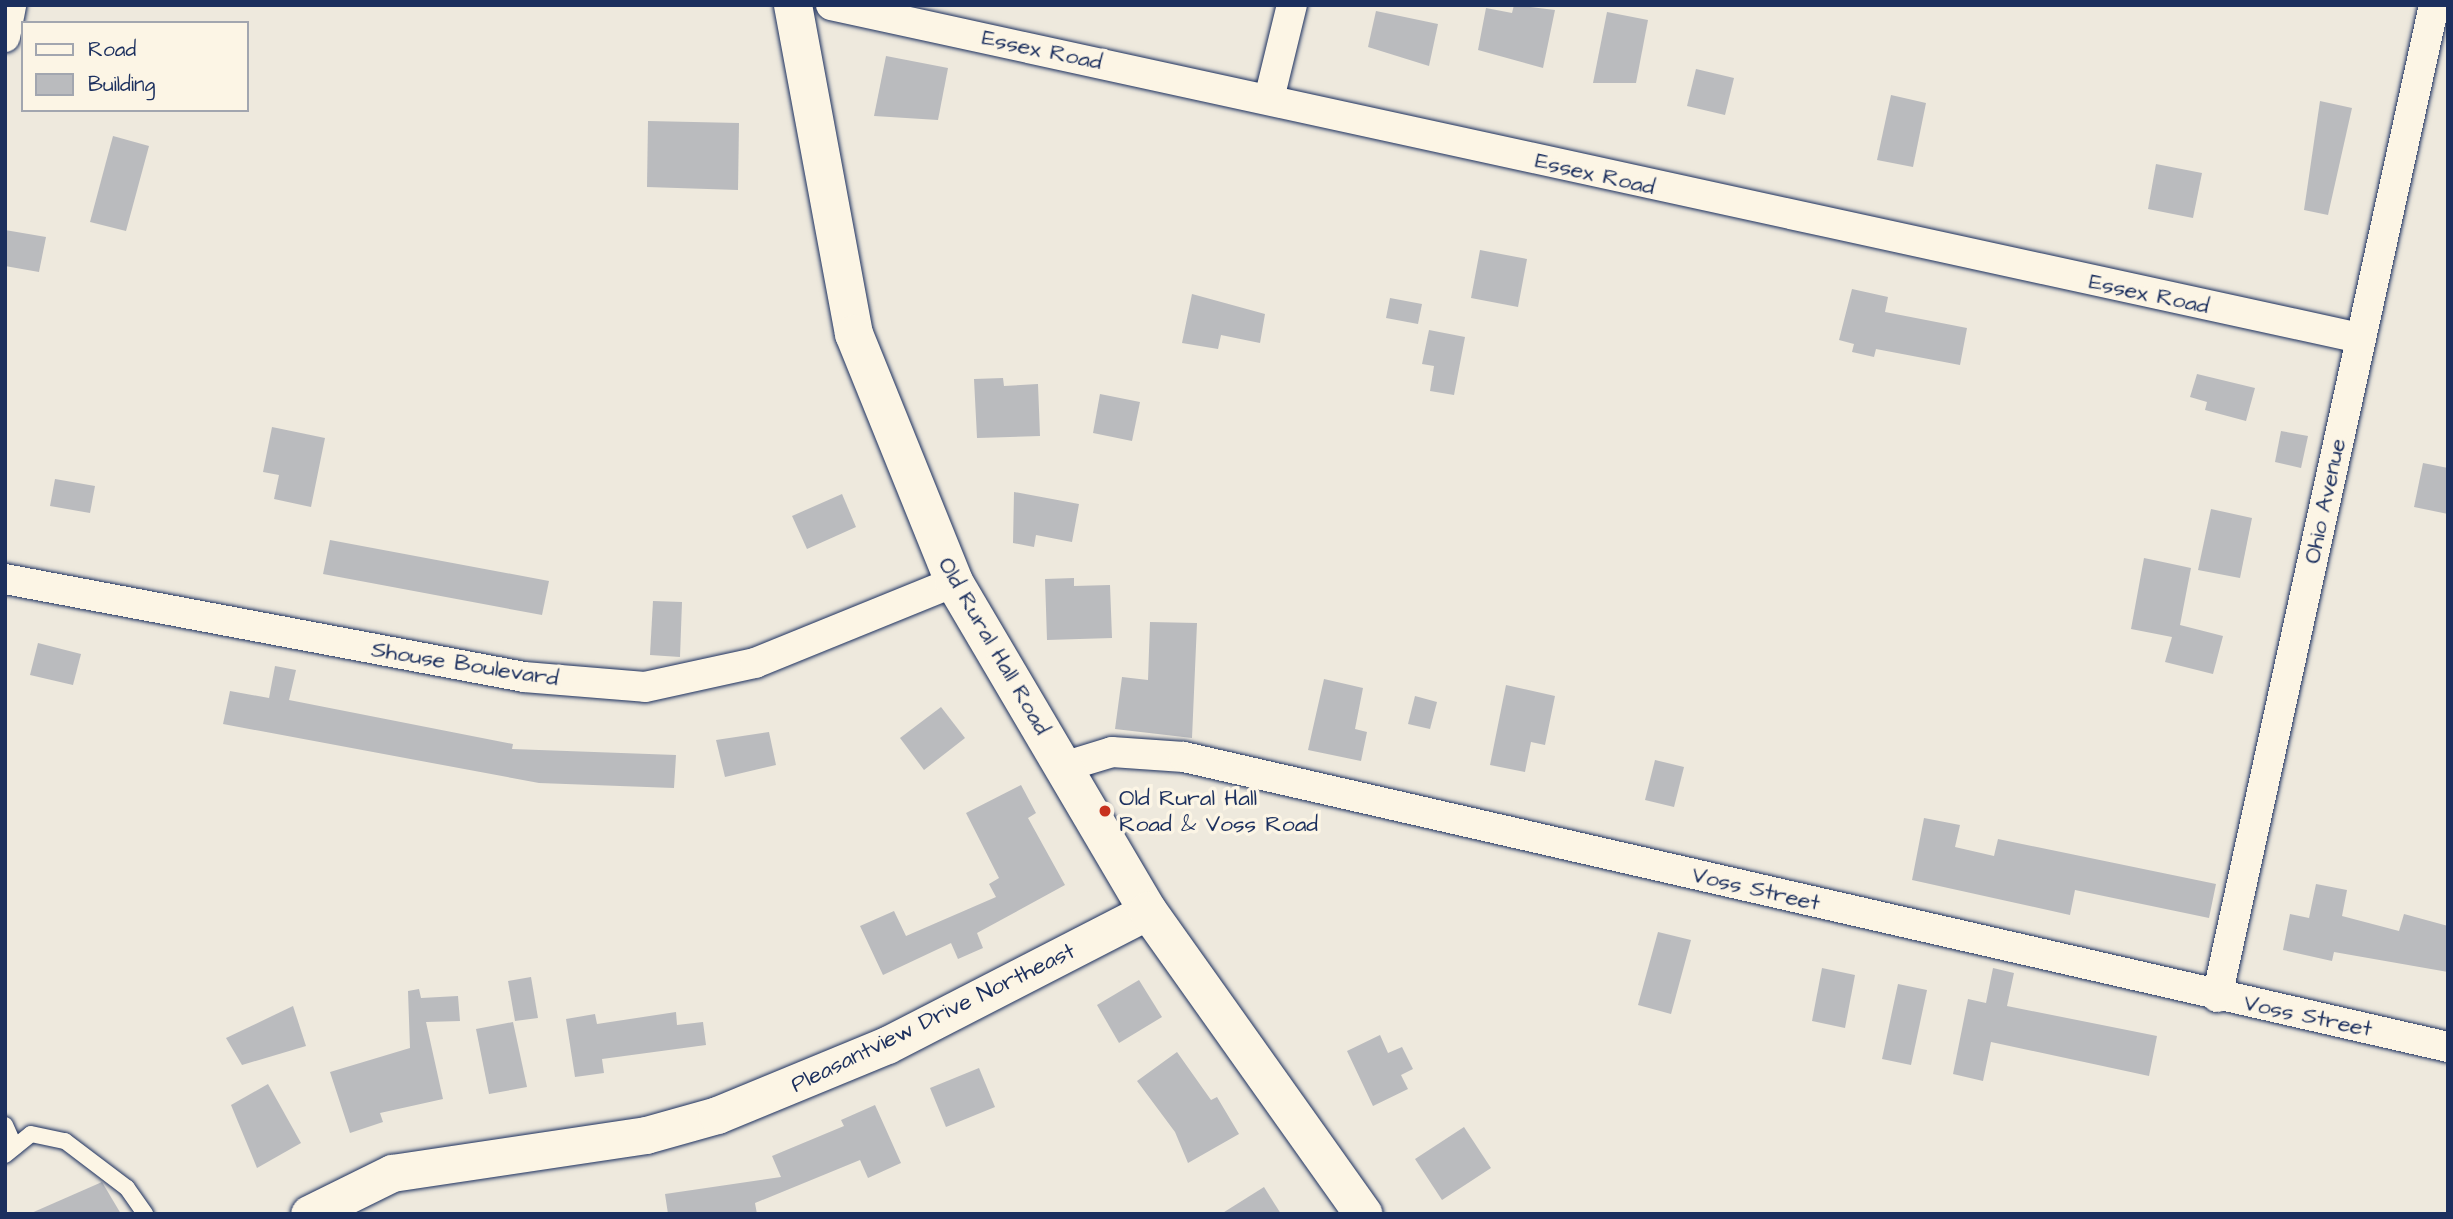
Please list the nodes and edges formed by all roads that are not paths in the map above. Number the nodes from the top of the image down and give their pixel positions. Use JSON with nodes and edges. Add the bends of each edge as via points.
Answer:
{"nodes":[{"id":1,"x":11,"y":5,"type":"edge"},
{"id":2,"x":793,"y":5,"type":"edge"},
{"id":3,"x":831,"y":5,"type":"edge"},
{"id":4,"x":1292,"y":5,"type":"edge"},
{"id":5,"x":2434,"y":5,"type":"edge"},
{"id":6,"x":5,"y":37,"type":"edge"},
{"id":7,"x":1269,"y":99,"type":"junction"},
{"id":8,"x":2360,"y":338,"type":"junction"},
{"id":9,"x":5,"y":579,"type":"edge"},
{"id":10,"x":954,"y":582,"type":"junction"},
{"id":11,"x":1063,"y":767,"type":"junction"},
{"id":12,"x":1148,"y":911,"type":"junction"},
{"id":13,"x":2217,"y":997,"type":"junction"},
{"id":14,"x":2448,"y":1047,"type":"edge"},
{"id":15,"x":5,"y":1125,"type":"edge"},
{"id":16,"x":10,"y":1151,"type":"edge"},
{"id":17,"x":145,"y":1214,"type":"edge"},
{"id":18,"x":309,"y":1214,"type":"edge"},
{"id":19,"x":1363,"y":1214,"type":"edge"}],
"edges":[{"from":1,"to":6,"type":"street"},
{"from":2,"to":10,"type":"main road","name":"Old Rural Hall Road","via":[[854,334]]},
{"from":3,"to":7,"type":"street","name":"Essex Road"},
{"from":4,"to":7,"type":"street"},
{"from":5,"to":8,"type":"street","name":"Ohio Avenue"},
{"from":7,"to":8,"type":"street","name":"Essex Road","via":[[1838,229]]},
{"from":8,"to":13,"type":"street","name":"Ohio Avenue"},
{"from":9,"to":10,"type":"street","name":"Shouse Boulevard","via":[[524,677],[645,687],[755,663]]},
{"from":10,"to":11,"type":"main road","name":"Old Rural Hall Road"},
{"from":11,"to":12,"type":"main road","name":"Old Rural Hall Road"},
{"from":11,"to":13,"type":"street","name":"Voss Street","via":[[1112,752],[1184,757]]},
{"from":12,"to":18,"type":"street","name":"Pleasantview Drive Northeast","via":[[887,1045],[717,1115],[646,1135],[392,1173]]},
{"from":12,"to":19,"type":"main road","name":"Old Rural Hall Road"},
{"from":13,"to":14,"type":"street","name":"Voss Street"},
{"from":15,"to":16,"type":"lane"},
{"from":16,"to":17,"type":"lane","via":[[31,1134],[65,1141],[127,1188]]}]}
